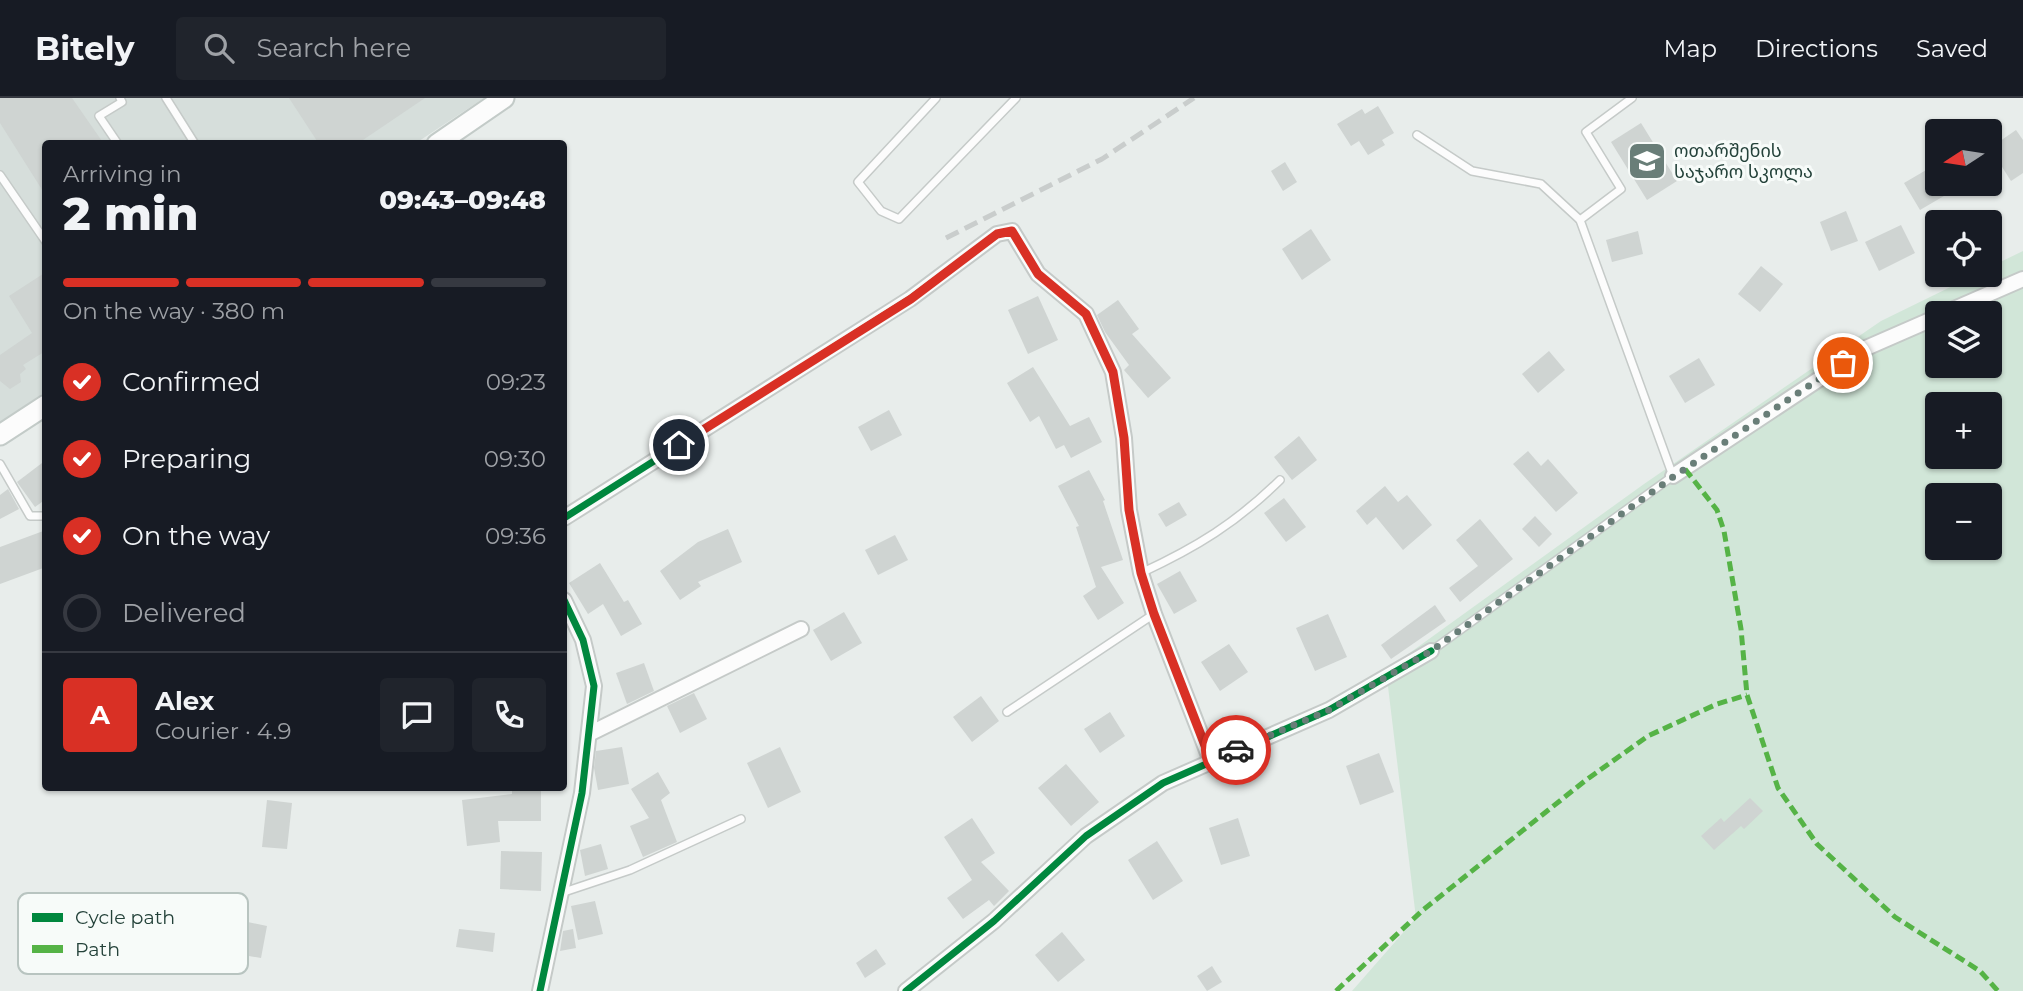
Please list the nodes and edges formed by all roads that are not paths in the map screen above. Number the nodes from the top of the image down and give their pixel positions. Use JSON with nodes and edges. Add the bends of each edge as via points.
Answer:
{"nodes":[{"id":1,"x":120,"y":98,"type":"edge"},
{"id":2,"x":166,"y":98,"type":"edge"},
{"id":3,"x":504,"y":98,"type":"edge"},
{"id":4,"x":936,"y":98,"type":"edge"},
{"id":5,"x":1016,"y":98,"type":"edge"},
{"id":6,"x":1632,"y":98,"type":"edge"},
{"id":7,"x":1417,"y":135,"type":"dead end"},
{"id":8,"x":115,"y":140,"type":"edge"},
{"id":9,"x":192,"y":140,"type":"edge"},
{"id":10,"x":443,"y":140,"type":"edge"},
{"id":11,"x":0,"y":175,"type":"edge"},
{"id":12,"x":1580,"y":220,"type":"junction"},
{"id":13,"x":42,"y":236,"type":"edge"},
{"id":14,"x":2023,"y":278,"type":"edge"},
{"id":15,"x":1972,"y":301,"type":"edge"},
{"id":16,"x":1925,"y":322,"type":"edge"},
{"id":17,"x":42,"y":408,"type":"edge"},
{"id":18,"x":0,"y":435,"type":"edge"},
{"id":19,"x":0,"y":464,"type":"edge"},
{"id":20,"x":1673,"y":477,"type":"junction"},
{"id":21,"x":1280,"y":480,"type":"dead end"},
{"id":22,"x":42,"y":516,"type":"edge"},
{"id":23,"x":567,"y":516,"type":"edge"},
{"id":24,"x":1141,"y":573,"type":"junction"},
{"id":25,"x":567,"y":606,"type":"edge"},
{"id":26,"x":1154,"y":614,"type":"junction"},
{"id":27,"x":802,"y":629,"type":"dead end"},
{"id":28,"x":1431,"y":651,"type":"joint"},
{"id":29,"x":1007,"y":712,"type":"dead end"},
{"id":30,"x":589,"y":734,"type":"junction"},
{"id":31,"x":1211,"y":761,"type":"junction"},
{"id":32,"x":741,"y":819,"type":"dead end"},
{"id":33,"x":561,"y":893,"type":"junction"},
{"id":34,"x":540,"y":991,"type":"edge"},
{"id":35,"x":906,"y":991,"type":"edge"}],
"edges":[{"from":1,"to":8,"type":"lane","via":[[122,103],[99,116]]},
{"from":2,"to":9,"type":"lane"},
{"from":3,"to":10,"type":"main road"},
{"from":4,"to":5,"type":"lane","via":[[858,182],[881,211],[899,219]]},
{"from":6,"to":12,"type":"lane","via":[[1586,132],[1621,189]]},
{"from":7,"to":12,"type":"lane","via":[[1472,171],[1541,184]]},
{"from":11,"to":13,"type":"lane"},
{"from":12,"to":20,"type":"lane"},
{"from":14,"to":15,"type":"street"},
{"from":16,"to":20,"type":"street","via":[[1866,348]]},
{"from":17,"to":18,"type":"main road"},
{"from":19,"to":22,"type":"lane","via":[[30,516]]},
{"from":20,"to":28,"type":"lane"},
{"from":21,"to":24,"type":"lane","via":[[1248,511],[1191,550]]},
{"from":23,"to":24,"type":"street","via":[[911,299],[997,234],[1012,231],[1038,274],[1086,314],[1113,372]]},
{"from":24,"to":26,"type":"street"},
{"from":25,"to":30,"type":"street","via":[[583,640],[594,687]]},
{"from":26,"to":29,"type":"lane"},
{"from":26,"to":31,"type":"street"},
{"from":27,"to":30,"type":"street"},
{"from":28,"to":31,"type":"street","via":[[1329,710]]},
{"from":30,"to":33,"type":"street"},
{"from":31,"to":35,"type":"street","via":[[1163,783],[1086,836],[994,921]]},
{"from":32,"to":33,"type":"lane","via":[[630,870]]},
{"from":33,"to":34,"type":"street"}]}
